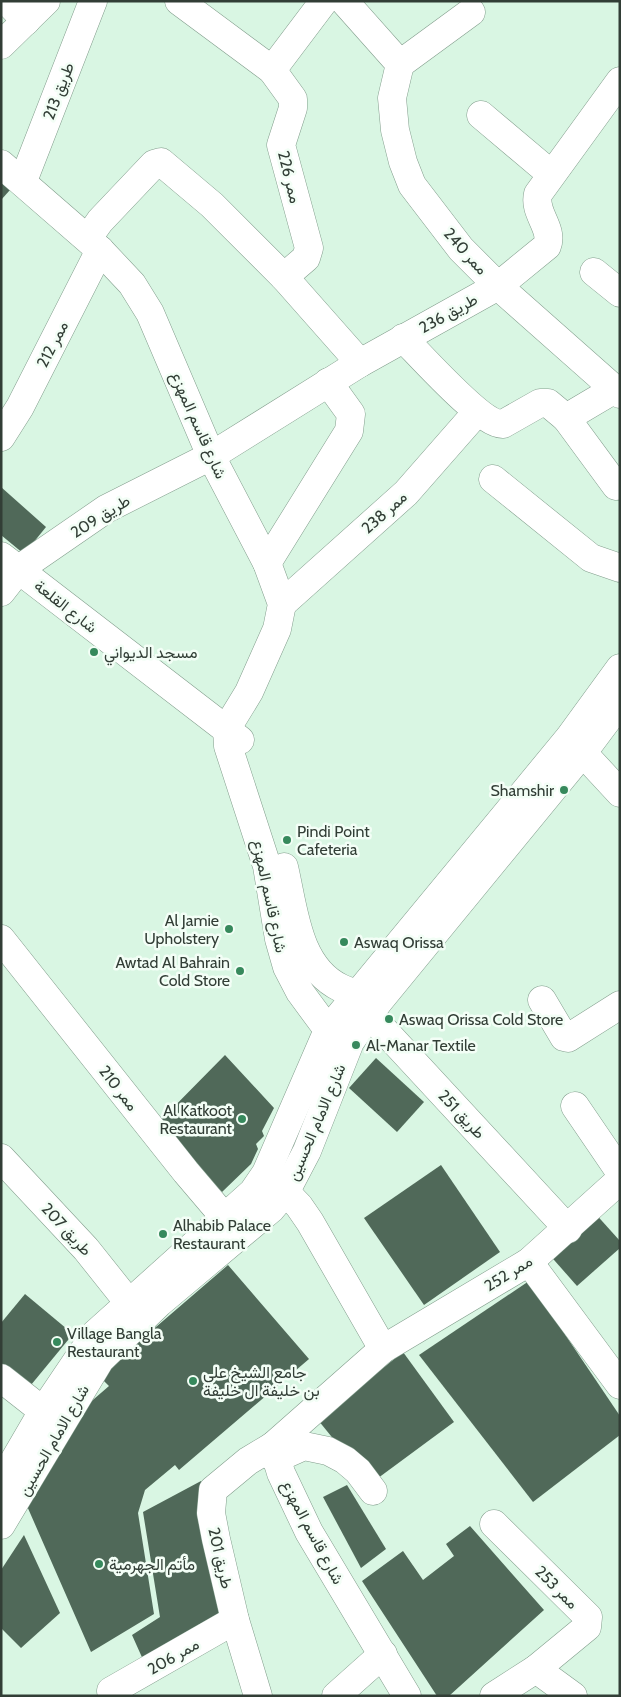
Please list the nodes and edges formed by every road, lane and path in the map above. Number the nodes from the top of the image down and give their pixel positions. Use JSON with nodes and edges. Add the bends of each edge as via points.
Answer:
{"nodes":[{"id":1,"x":7,"y":1,"type":"edge"},
{"id":2,"x":46,"y":1,"type":"edge"},
{"id":3,"x":93,"y":1,"type":"edge"},
{"id":4,"x":179,"y":1,"type":"edge"},
{"id":5,"x":324,"y":1,"type":"edge"},
{"id":6,"x":344,"y":1,"type":"edge"},
{"id":7,"x":471,"y":12,"type":"dead end"},
{"id":8,"x":26,"y":21,"type":"junction"},
{"id":9,"x":1,"y":45,"type":"edge"},
{"id":10,"x":400,"y":64,"type":"junction"},
{"id":11,"x":272,"y":70,"type":"junction"},
{"id":12,"x":620,"y":82,"type":"edge"},
{"id":13,"x":481,"y":115,"type":"dead end"},
{"id":14,"x":1,"y":164,"type":"edge"},
{"id":15,"x":551,"y":174,"type":"junction"},
{"id":16,"x":23,"y":181,"type":"junction"},
{"id":17,"x":94,"y":244,"type":"junction"},
{"id":18,"x":594,"y":272,"type":"dead end"},
{"id":19,"x":284,"y":277,"type":"junction"},
{"id":20,"x":498,"y":286,"type":"junction"},
{"id":21,"x":620,"y":293,"type":"edge"},
{"id":22,"x":403,"y":338,"type":"junction"},
{"id":23,"x":360,"y":363,"type":"junction"},
{"id":24,"x":328,"y":382,"type":"junction"},
{"id":25,"x":617,"y":391,"type":"edge"},
{"id":26,"x":477,"y":412,"type":"junction"},
{"id":27,"x":566,"y":418,"type":"junction"},
{"id":28,"x":1,"y":437,"type":"edge"},
{"id":29,"x":211,"y":456,"type":"junction"},
{"id":30,"x":493,"y":479,"type":"dead end"},
{"id":31,"x":616,"y":486,"type":"dead end"},
{"id":32,"x":10,"y":563,"type":"edge"},
{"id":33,"x":267,"y":563,"type":"junction"},
{"id":34,"x":620,"y":568,"type":"edge"},
{"id":35,"x":1,"y":592,"type":"edge"},
{"id":36,"x":282,"y":604,"type":"junction"},
{"id":37,"x":620,"y":668,"type":"edge"},
{"id":38,"x":620,"y":703,"type":"edge"},
{"id":39,"x":595,"y":718,"type":"junction"},
{"id":40,"x":228,"y":728,"type":"junction"},
{"id":41,"x":576,"y":745,"type":"junction"},
{"id":42,"x":620,"y":793,"type":"edge"},
{"id":43,"x":1,"y":939,"type":"edge"},
{"id":44,"x":542,"y":1000,"type":"dead end"},
{"id":45,"x":365,"y":1003,"type":"junction"},
{"id":46,"x":620,"y":1005,"type":"edge"},
{"id":47,"x":339,"y":1036,"type":"junction"},
{"id":48,"x":575,"y":1106,"type":"dead end"},
{"id":49,"x":1,"y":1158,"type":"edge"},
{"id":50,"x":620,"y":1172,"type":"edge"},
{"id":51,"x":620,"y":1180,"type":"edge"},
{"id":52,"x":269,"y":1191,"type":"junction"},
{"id":53,"x":233,"y":1227,"type":"junction"},
{"id":54,"x":568,"y":1229,"type":"junction"},
{"id":55,"x":529,"y":1262,"type":"junction"},
{"id":56,"x":129,"y":1303,"type":"junction"},
{"id":57,"x":383,"y":1349,"type":"junction"},
{"id":58,"x":611,"y":1356,"type":"edge"},
{"id":59,"x":1,"y":1378,"type":"edge"},
{"id":60,"x":620,"y":1385,"type":"edge"},
{"id":61,"x":43,"y":1411,"type":"junction"},
{"id":62,"x":274,"y":1453,"type":"junction"},
{"id":63,"x":1,"y":1483,"type":"edge"},
{"id":64,"x":373,"y":1491,"type":"dead end"},
{"id":65,"x":494,"y":1524,"type":"dead end"},
{"id":66,"x":1,"y":1525,"type":"edge"},
{"id":67,"x":235,"y":1620,"type":"junction"},
{"id":68,"x":383,"y":1654,"type":"junction"},
{"id":69,"x":536,"y":1669,"type":"junction"},
{"id":70,"x":111,"y":1691,"type":"dead end"},
{"id":71,"x":258,"y":1696,"type":"edge"},
{"id":72,"x":336,"y":1696,"type":"edge"},
{"id":73,"x":407,"y":1696,"type":"edge"},
{"id":74,"x":494,"y":1696,"type":"edge"},
{"id":75,"x":572,"y":1696,"type":"edge"}],
"edges":[{"from":1,"to":8,"type":"street"},
{"from":2,"to":8,"type":"street"},
{"from":3,"to":16,"type":"street","name":"طريق 213"},
{"from":4,"to":11,"type":"street","name":"ممر 226"},
{"from":5,"to":11,"type":"street"},
{"from":6,"to":10,"type":"street"},
{"from":7,"to":10,"type":"street"},
{"from":8,"to":9,"type":"street"},
{"from":10,"to":20,"type":"street","name":"ممر 240","via":[[392,98],[395,130],[412,185],[461,249]]},
{"from":11,"to":19,"type":"street","name":"ممر 226","via":[[294,104],[281,145],[309,248],[306,258]]},
{"from":12,"to":15,"type":"street","name":"طريق 236"},
{"from":13,"to":15,"type":"street"},
{"from":14,"to":16,"type":"street","name":"شارع قاسم المهزع"},
{"from":15,"to":20,"type":"street","name":"طريق 236","via":[[538,194],[536,204],[550,236],[547,246]]},
{"from":16,"to":17,"type":"street","name":"شارع قاسم المهزع"},
{"from":17,"to":19,"type":"street","via":[[100,221],[154,164],[161,162],[212,205]]},
{"from":17,"to":28,"type":"street","name":"ممر 212","via":[[20,407]]},
{"from":17,"to":29,"type":"street","name":"شارع قاسم المهزع","via":[[132,284],[150,312]]},
{"from":18,"to":21,"type":"street"},
{"from":19,"to":23,"type":"street"},
{"from":20,"to":22,"type":"street","name":"طريق 236"},
{"from":20,"to":25,"type":"street","name":"ممر 240"},
{"from":22,"to":23,"type":"street","name":"طريق 236"},
{"from":22,"to":26,"type":"street"},
{"from":23,"to":24,"type":"street","name":"طريق 236"},
{"from":24,"to":29,"type":"street","name":"طريق 236"},
{"from":24,"to":33,"type":"street","via":[[351,414],[349,431]]},
{"from":25,"to":27,"type":"street"},
{"from":26,"to":27,"type":"street","via":[[491,422],[503,424],[540,403],[548,403]]},
{"from":26,"to":36,"type":"street","name":"ممر 238","via":[[406,493]]},
{"from":27,"to":31,"type":"street"},
{"from":29,"to":32,"type":"street","name":"طريق 209","via":[[106,509]]},
{"from":29,"to":33,"type":"street","name":"شارع قاسم المهزع"},
{"from":30,"to":34,"type":"street","via":[[591,558]]},
{"from":32,"to":35,"type":"street","name":"طريق 209"},
{"from":32,"to":40,"type":"street","name":"شارع القلعة"},
{"from":33,"to":36,"type":"street","name":"شارع قاسم المهزع"},
{"from":36,"to":40,"type":"street","via":[[277,629],[249,692]]},
{"from":37,"to":39,"type":"street","name":"شارع الامام الحسين"},
{"from":38,"to":39,"type":"street","name":"شارع الامام الحسين"},
{"from":39,"to":41,"type":"street","name":"شارع الامام الحسين"},
{"from":40,"to":45,"type":"street","name":"شارع قاسم المهزع","via":[[242,741],[254,766],[309,958],[329,981]]},
{"from":40,"to":47,"type":"street","name":"شارع قاسم المهزع","via":[[228,746],[267,866],[284,960],[300,992]]},
{"from":41,"to":42,"type":"street"},
{"from":41,"to":45,"type":"street","name":"شارع الامام الحسين"},
{"from":43,"to":53,"type":"street","name":"ممر 210","via":[[169,1152]]},
{"from":44,"to":46,"type":"street","via":[[564,1037],[568,1038]]},
{"from":45,"to":47,"type":"street","name":"شارع الامام الحسين"},
{"from":45,"to":54,"type":"street","name":"طريق 251"},
{"from":47,"to":52,"type":"street","name":"شارع الامام الحسين","via":[[307,1152]]},
{"from":48,"to":50,"type":"street"},
{"from":49,"to":56,"type":"street","name":"طريق 207","via":[[86,1249]]},
{"from":51,"to":54,"type":"street","name":"ممر 252"},
{"from":52,"to":53,"type":"street","name":"شارع الامام الحسين"},
{"from":52,"to":57,"type":"street","via":[[310,1222]]},
{"from":53,"to":56,"type":"street","name":"شارع الامام الحسين"},
{"from":53,"to":66,"type":"street","name":"شارع الامام الحسين","via":[[100,1360]]},
{"from":54,"to":55,"type":"street","name":"ممر 252"},
{"from":55,"to":57,"type":"street","name":"ممر 252"},
{"from":55,"to":58,"type":"street"},
{"from":56,"to":61,"type":"street","name":"شارع الامام الحسين","via":[[95,1334]]},
{"from":57,"to":62,"type":"street"},
{"from":58,"to":60,"type":"street"},
{"from":59,"to":61,"type":"street"},
{"from":61,"to":63,"type":"street","name":"شارع الامام الحسين"},
{"from":62,"to":64,"type":"street","via":[[304,1446],[328,1451],[358,1471]]},
{"from":62,"to":67,"type":"street","name":"طريق 201","via":[[248,1461],[212,1490],[211,1513]]},
{"from":62,"to":68,"type":"street","name":"شارع قاسم المهزع","via":[[309,1532]]},
{"from":65,"to":69,"type":"street","name":"ممر 253","via":[[588,1617],[587,1627]]},
{"from":67,"to":70,"type":"street","name":"ممر 206"},
{"from":67,"to":71,"type":"street","name":"طريق 201"},
{"from":68,"to":72,"type":"street"},
{"from":68,"to":73,"type":"street","name":"شارع قاسم المهزع"},
{"from":69,"to":74,"type":"street","name":"ممر 253"},
{"from":69,"to":75,"type":"street"}]}
